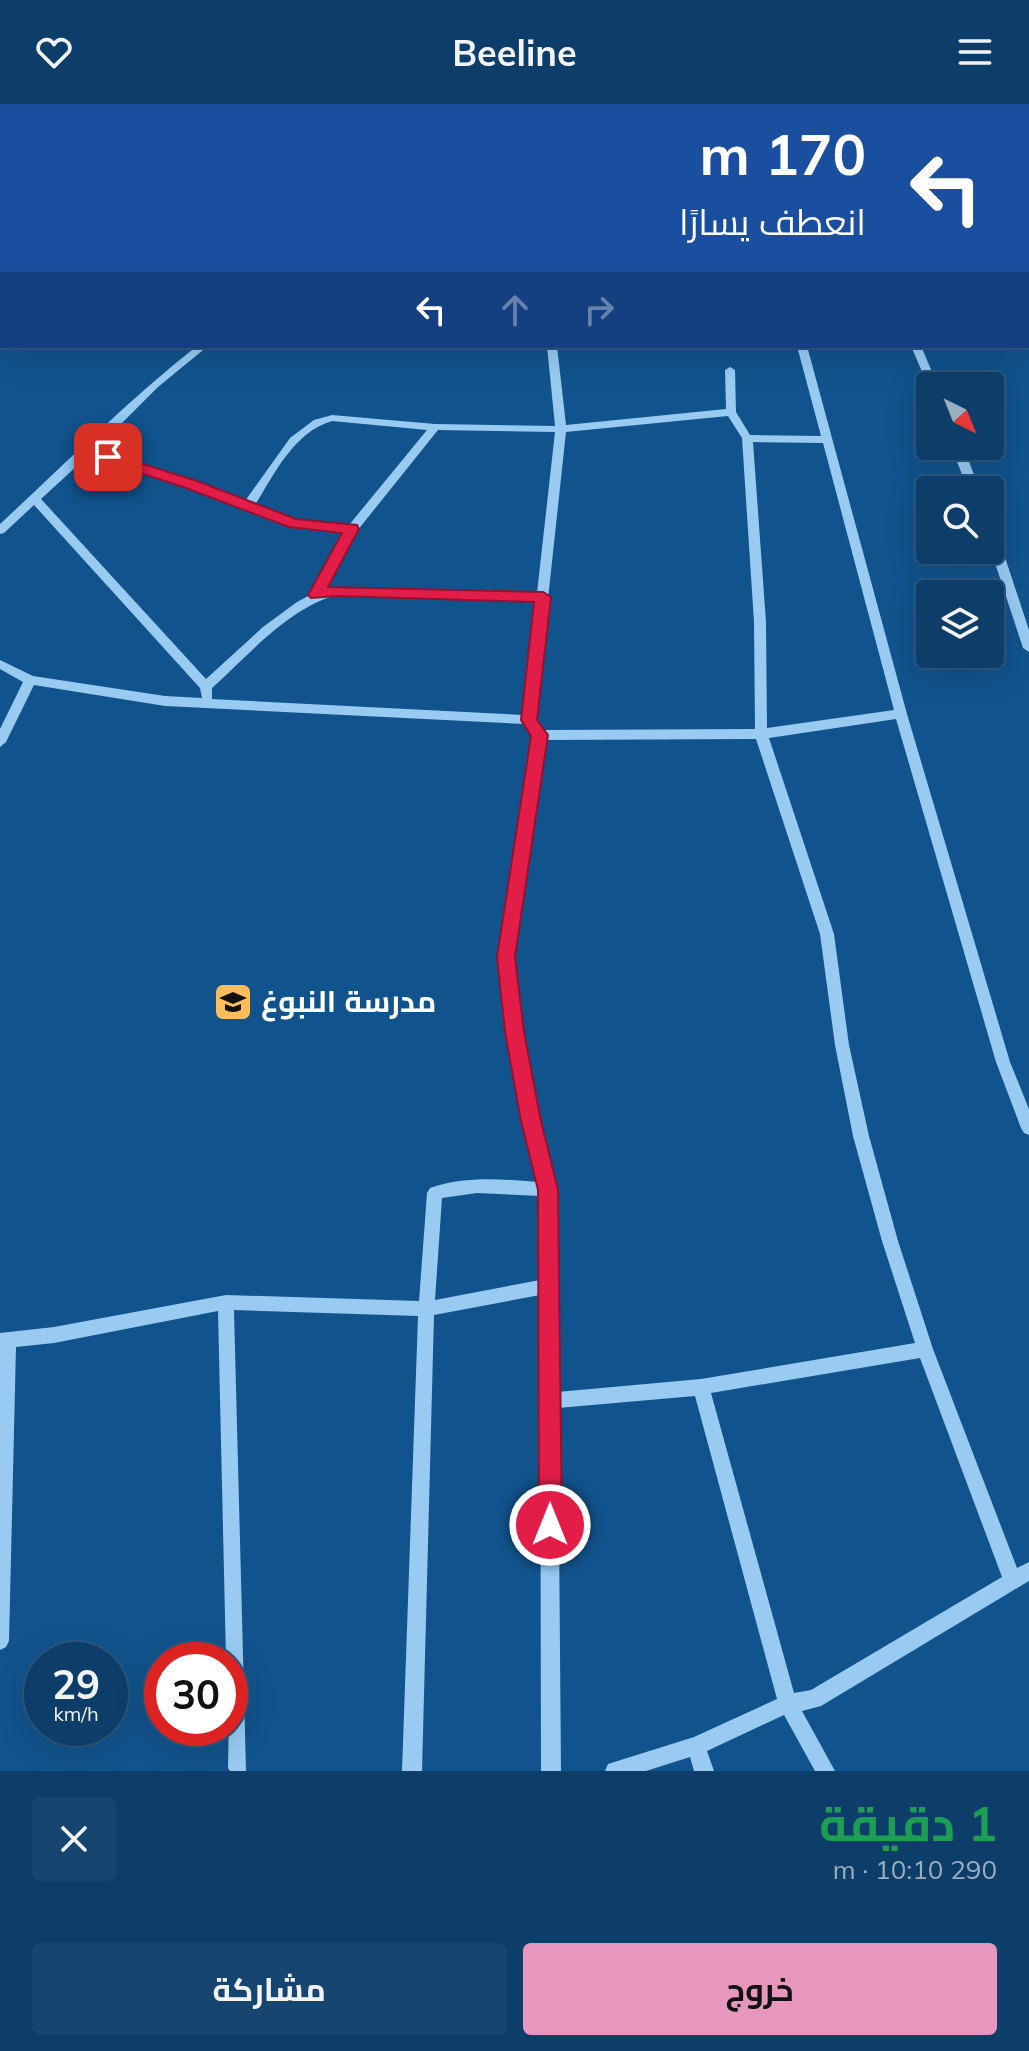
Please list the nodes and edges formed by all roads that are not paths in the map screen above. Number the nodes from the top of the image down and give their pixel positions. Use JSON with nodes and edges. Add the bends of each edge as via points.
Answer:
{"nodes":[{"id":1,"x":200,"y":348,"type":"edge"},
{"id":2,"x":552,"y":348,"type":"edge"},
{"id":3,"x":803,"y":348,"type":"edge"},
{"id":4,"x":917,"y":348,"type":"edge"},
{"id":5,"x":730,"y":370,"type":"dead end"},
{"id":6,"x":927,"y":372,"type":"edge"},
{"id":7,"x":731,"y":412,"type":"junction"},
{"id":8,"x":435,"y":427,"type":"junction"},
{"id":9,"x":561,"y":429,"type":"junction"},
{"id":10,"x":747,"y":438,"type":"junction"},
{"id":11,"x":829,"y":440,"type":"junction"},
{"id":12,"x":88,"y":450,"type":"junction"},
{"id":13,"x":35,"y":499,"type":"junction"},
{"id":14,"x":248,"y":506,"type":"junction"},
{"id":15,"x":352,"y":529,"type":"junction"},
{"id":16,"x":0,"y":530,"type":"edge"},
{"id":17,"x":1001,"y":564,"type":"edge"},
{"id":18,"x":316,"y":595,"type":"junction"},
{"id":19,"x":543,"y":597,"type":"junction"},
{"id":20,"x":1029,"y":648,"type":"edge"},
{"id":21,"x":0,"y":664,"type":"edge"},
{"id":22,"x":30,"y":680,"type":"junction"},
{"id":23,"x":206,"y":687,"type":"junction"},
{"id":24,"x":207,"y":703,"type":"junction"},
{"id":25,"x":901,"y":714,"type":"junction"},
{"id":26,"x":529,"y":720,"type":"junction"},
{"id":27,"x":761,"y":734,"type":"junction"},
{"id":28,"x":539,"y":735,"type":"junction"},
{"id":29,"x":0,"y":742,"type":"edge"},
{"id":30,"x":1029,"y":1128,"type":"edge"},
{"id":31,"x":548,"y":1190,"type":"junction"},
{"id":32,"x":547,"y":1286,"type":"junction"},
{"id":33,"x":226,"y":1302,"type":"junction"},
{"id":34,"x":426,"y":1309,"type":"junction"},
{"id":35,"x":4,"y":1340,"type":"edge"},
{"id":36,"x":925,"y":1349,"type":"junction"},
{"id":37,"x":701,"y":1387,"type":"junction"},
{"id":38,"x":550,"y":1401,"type":"junction"},
{"id":39,"x":1021,"y":1576,"type":"edge"},
{"id":40,"x":0,"y":1641,"type":"edge"},
{"id":41,"x":788,"y":1704,"type":"junction"},
{"id":42,"x":696,"y":1746,"type":"junction"},
{"id":43,"x":238,"y":1768,"type":"dead end"},
{"id":44,"x":412,"y":1771,"type":"edge"},
{"id":45,"x":551,"y":1771,"type":"edge"},
{"id":46,"x":615,"y":1771,"type":"edge"},
{"id":47,"x":704,"y":1771,"type":"edge"},
{"id":48,"x":825,"y":1771,"type":"edge"}],
"edges":[{"from":1,"to":12,"type":"street"},
{"from":2,"to":9,"type":"street"},
{"from":3,"to":11,"type":"street"},
{"from":4,"to":6,"type":"street"},
{"from":5,"to":7,"type":"street"},
{"from":7,"to":9,"type":"street"},
{"from":7,"to":10,"type":"street"},
{"from":8,"to":9,"type":"street"},
{"from":8,"to":14,"type":"street","via":[[318,420],[295,438]]},
{"from":8,"to":15,"type":"street"},
{"from":9,"to":19,"type":"street"},
{"from":10,"to":11,"type":"street"},
{"from":10,"to":27,"type":"street","via":[[760,622]]},
{"from":11,"to":25,"type":"street"},
{"from":12,"to":13,"type":"street"},
{"from":12,"to":14,"type":"street"},
{"from":13,"to":16,"type":"street"},
{"from":13,"to":23,"type":"street"},
{"from":14,"to":15,"type":"street","via":[[294,524]]},
{"from":15,"to":18,"type":"street"},
{"from":17,"to":20,"type":"street"},
{"from":18,"to":19,"type":"street","via":[[336,591]]},
{"from":18,"to":23,"type":"street"},
{"from":19,"to":26,"type":"street"},
{"from":21,"to":22,"type":"street"},
{"from":22,"to":24,"type":"street"},
{"from":22,"to":29,"type":"street"},
{"from":23,"to":24,"type":"street"},
{"from":24,"to":26,"type":"street"},
{"from":25,"to":27,"type":"street"},
{"from":25,"to":30,"type":"street","via":[[1003,1062]]},
{"from":26,"to":28,"type":"street"},
{"from":27,"to":28,"type":"street"},
{"from":27,"to":36,"type":"street","via":[[827,934],[861,1136]]},
{"from":28,"to":31,"type":"street","via":[[506,957],[517,1046]]},
{"from":31,"to":32,"type":"street"},
{"from":31,"to":34,"type":"street","via":[[492,1186],[435,1193]]},
{"from":32,"to":34,"type":"street"},
{"from":32,"to":38,"type":"street"},
{"from":33,"to":34,"type":"street"},
{"from":33,"to":35,"type":"street"},
{"from":33,"to":43,"type":"street"},
{"from":34,"to":44,"type":"street"},
{"from":35,"to":40,"type":"street"},
{"from":36,"to":37,"type":"street"},
{"from":36,"to":39,"type":"street"},
{"from":37,"to":38,"type":"street"},
{"from":37,"to":41,"type":"street"},
{"from":38,"to":45,"type":"street"},
{"from":39,"to":41,"type":"street","via":[[814,1699]]},
{"from":41,"to":42,"type":"street"},
{"from":41,"to":48,"type":"street"},
{"from":42,"to":46,"type":"street"},
{"from":42,"to":47,"type":"street"}]}
